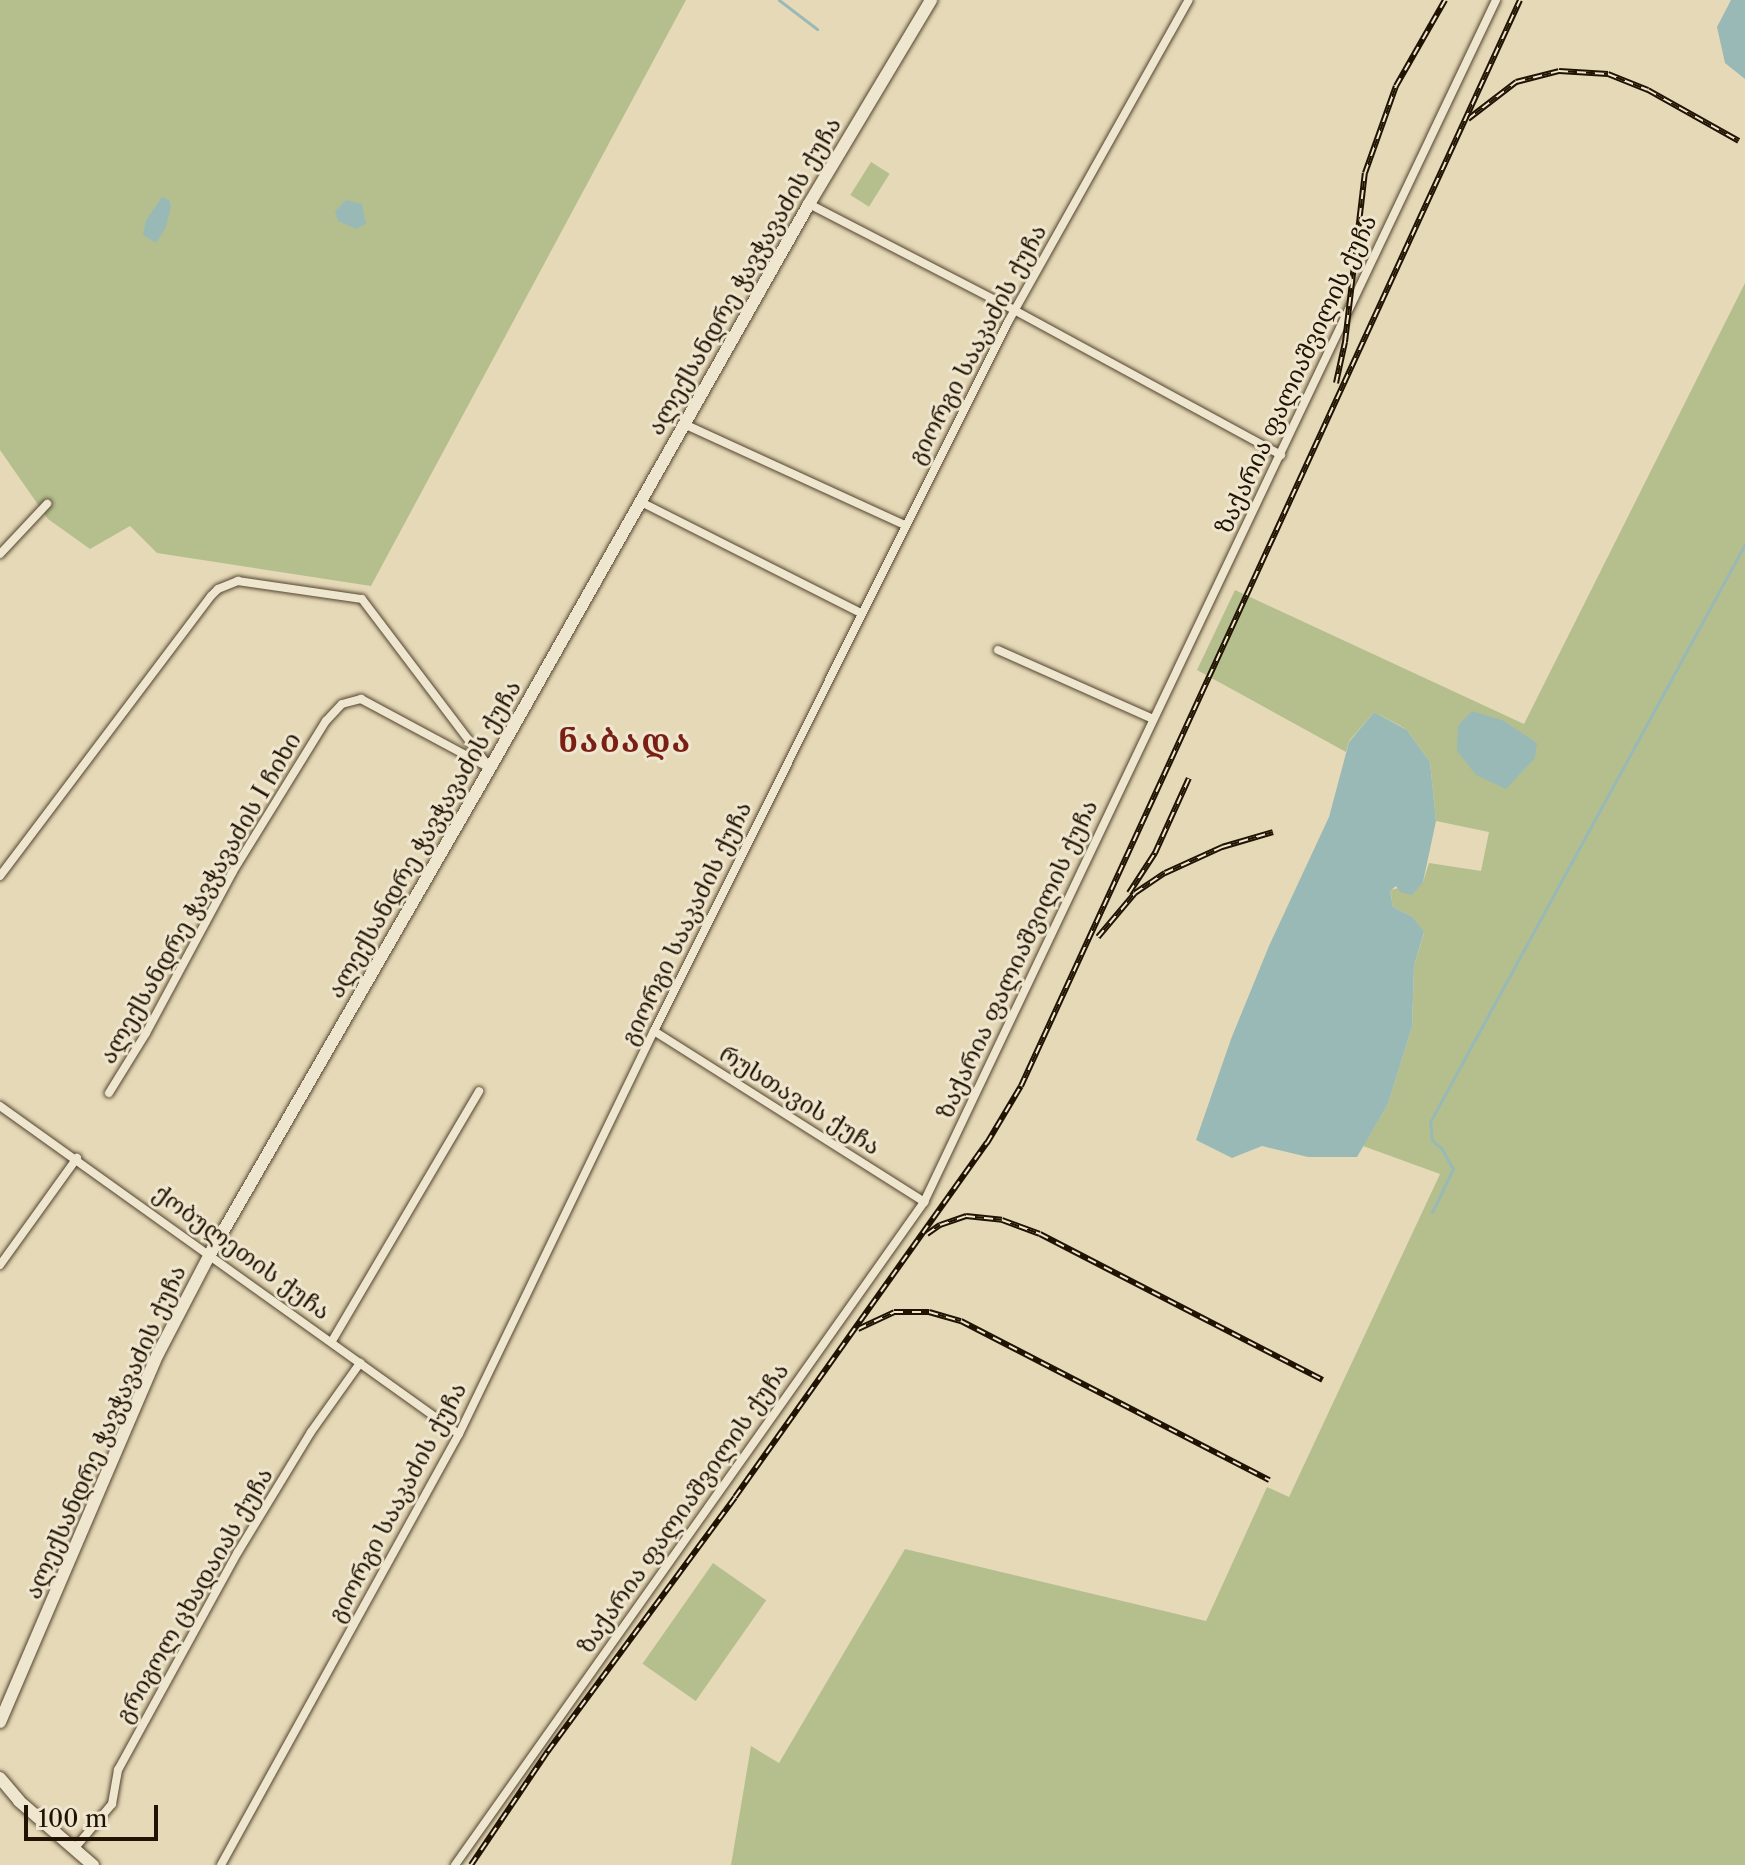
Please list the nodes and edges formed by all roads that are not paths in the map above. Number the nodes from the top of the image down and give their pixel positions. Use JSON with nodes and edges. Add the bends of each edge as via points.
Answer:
{"nodes":[{"id":1,"x":931,"y":0,"type":"edge"},
{"id":2,"x":1189,"y":0,"type":"edge"},
{"id":3,"x":1496,"y":0,"type":"edge"},
{"id":4,"x":809,"y":204,"type":"junction"},
{"id":5,"x":1014,"y":310,"type":"junction"},
{"id":6,"x":684,"y":424,"type":"junction"},
{"id":7,"x":1281,"y":455,"type":"junction"},
{"id":8,"x":641,"y":502,"type":"junction"},
{"id":9,"x":47,"y":504,"type":"dead end"},
{"id":10,"x":905,"y":525,"type":"junction"},
{"id":11,"x":0,"y":554,"type":"edge"},
{"id":12,"x":861,"y":613,"type":"junction"},
{"id":13,"x":998,"y":650,"type":"dead end"},
{"id":14,"x":1153,"y":719,"type":"junction"},
{"id":15,"x":490,"y":768,"type":"junction"},
{"id":16,"x":0,"y":876,"type":"edge"},
{"id":17,"x":654,"y":1031,"type":"junction"},
{"id":18,"x":479,"y":1091,"type":"dead end"},
{"id":19,"x":109,"y":1093,"type":"dead end"},
{"id":20,"x":0,"y":1106,"type":"edge"},
{"id":21,"x":77,"y":1158,"type":"junction"},
{"id":22,"x":924,"y":1202,"type":"junction"},
{"id":23,"x":210,"y":1254,"type":"junction"},
{"id":24,"x":0,"y":1265,"type":"edge"},
{"id":25,"x":332,"y":1341,"type":"junction"},
{"id":26,"x":360,"y":1363,"type":"junction"},
{"id":27,"x":459,"y":1434,"type":"junction"},
{"id":28,"x":0,"y":1722,"type":"edge"},
{"id":29,"x":0,"y":1778,"type":"edge"},
{"id":30,"x":0,"y":1794,"type":"edge"},
{"id":31,"x":19,"y":1801,"type":"junction"},
{"id":32,"x":74,"y":1849,"type":"junction"},
{"id":33,"x":93,"y":1865,"type":"edge"},
{"id":34,"x":221,"y":1865,"type":"edge"},
{"id":35,"x":455,"y":1865,"type":"edge"}],
"edges":[{"from":1,"to":4,"type":"street","name":"ალექსანდრე ჭავჭავაძის ქუჩა"},
{"from":2,"to":5,"type":"street","name":"გიორგი სააკაძის ქუჩა"},
{"from":3,"to":7,"type":"street","name":"ზაქარია ფალიაშვილის ქუჩა"},
{"from":4,"to":5,"type":"street"},
{"from":4,"to":6,"type":"street","name":"ალექსანდრე ჭავჭავაძის ქუჩა"},
{"from":5,"to":7,"type":"street"},
{"from":5,"to":10,"type":"street","name":"გიორგი სააკაძის ქუჩა"},
{"from":6,"to":8,"type":"street","name":"ალექსანდრე ჭავჭავაძის ქუჩა"},
{"from":6,"to":10,"type":"street"},
{"from":7,"to":14,"type":"street","name":"ზაქარია ფალიაშვილის ქუჩა"},
{"from":8,"to":12,"type":"street"},
{"from":8,"to":15,"type":"street","name":"ალექსანდრე ჭავჭავაძის ქუჩა"},
{"from":9,"to":11,"type":"street"},
{"from":10,"to":12,"type":"street","name":"გიორგი სააკაძის ქუჩა"},
{"from":12,"to":17,"type":"street","name":"გიორგი სააკაძის ქუჩა"},
{"from":13,"to":14,"type":"street"},
{"from":14,"to":22,"type":"street","name":"ზაქარია ფალიაშვილის ქუჩა"},
{"from":15,"to":16,"type":"street","via":[[362,599],[238,581],[211,596]]},
{"from":15,"to":19,"type":"street","name":"ალექსანდრე ჭავჭავაძის I ჩიხი","via":[[361,699],[342,704],[326,721],[232,873]]},
{"from":15,"to":23,"type":"street","name":"ალექსანდრე ჭავჭავაძის ქუჩა"},
{"from":17,"to":22,"type":"street","name":"რუსთავის ქუჩა"},
{"from":17,"to":27,"type":"street","name":"გიორგი სააკაძის ქუჩა"},
{"from":18,"to":25,"type":"street"},
{"from":20,"to":21,"type":"street","name":"ქობულეთის ქუჩა"},
{"from":21,"to":23,"type":"street","name":"ქობულეთის ქუჩა"},
{"from":21,"to":24,"type":"street"},
{"from":22,"to":35,"type":"street","name":"ზაქარია ფალიაშვილის ქუჩა"},
{"from":23,"to":25,"type":"street","name":"ქობულეთის ქუჩა"},
{"from":23,"to":28,"type":"street","name":"ალექსანდრე ჭავჭავაძის ქუჩა","via":[[158,1354]]},
{"from":25,"to":26,"type":"street","name":"ქობულეთის ქუჩა"},
{"from":26,"to":27,"type":"street","name":"ქობულეთის ქუჩა"},
{"from":26,"to":32,"type":"street","name":"გრიგოლ ცხადაიას ქუჩა","via":[[238,1552],[118,1770],[112,1804]]},
{"from":27,"to":34,"type":"street","name":"გიორგი სააკაძის ქუჩა"},
{"from":29,"to":31,"type":"street"},
{"from":30,"to":31,"type":"street"},
{"from":31,"to":32,"type":"street"},
{"from":32,"to":33,"type":"street"}]}
